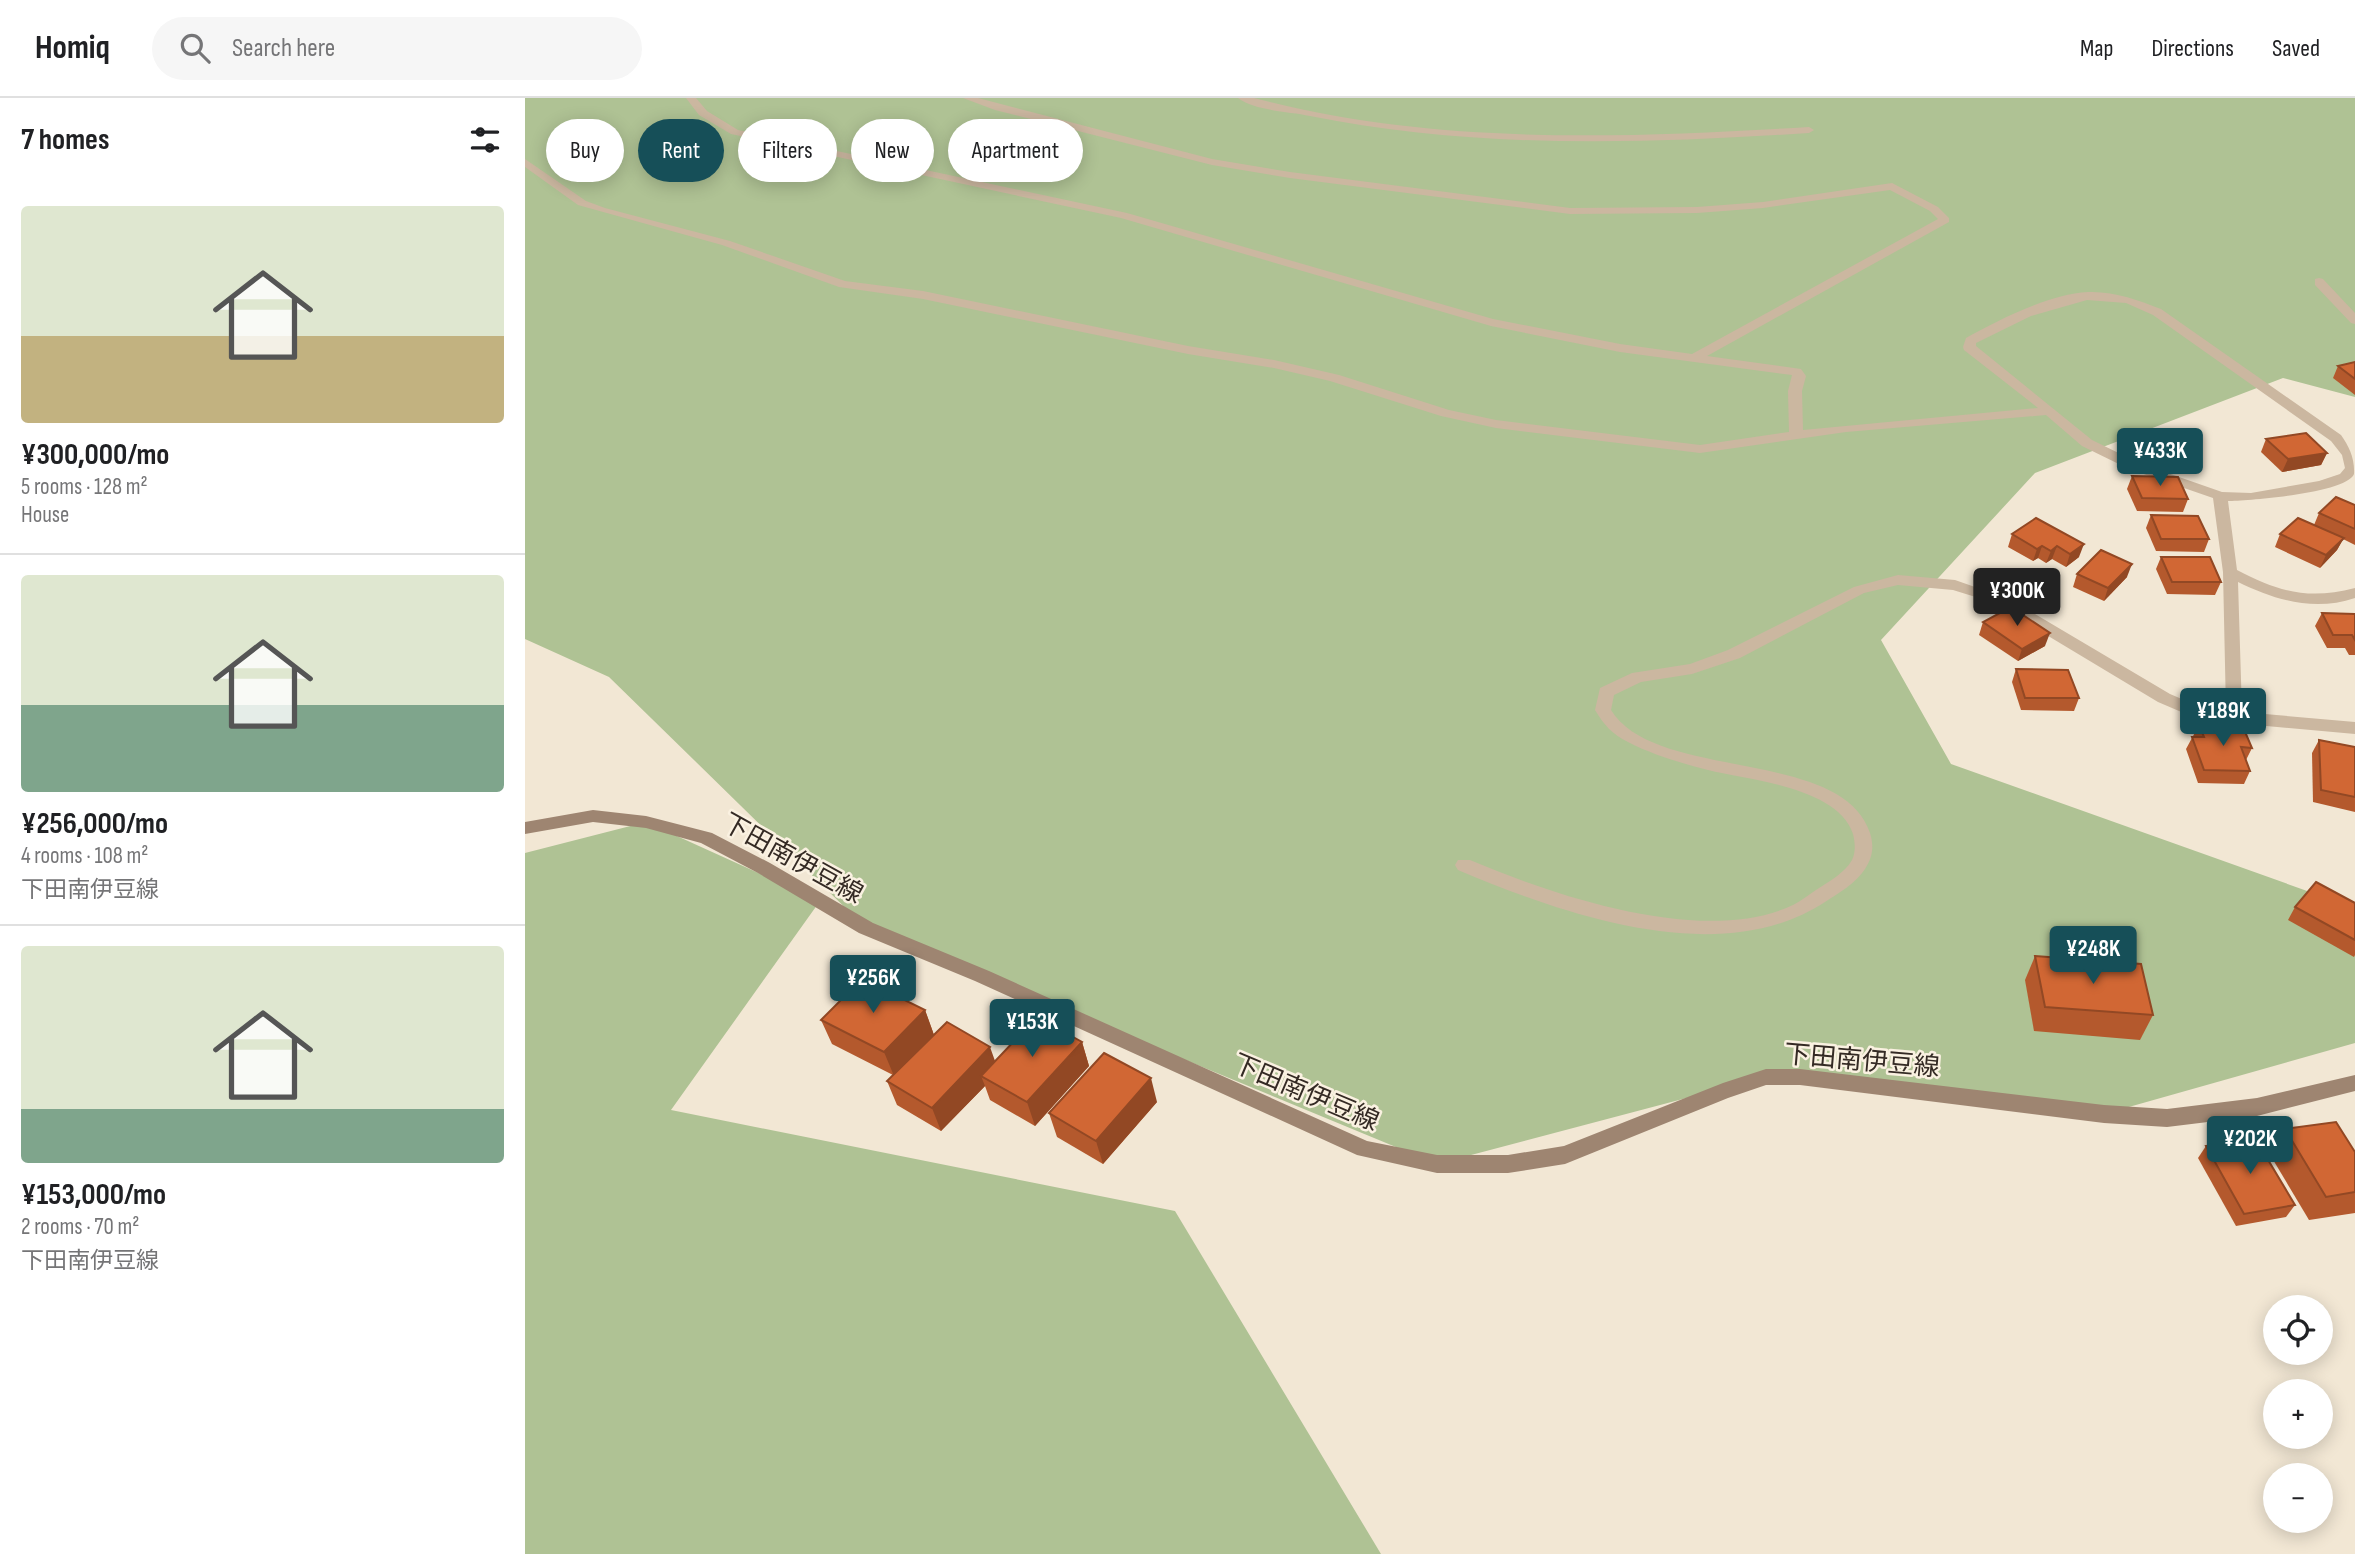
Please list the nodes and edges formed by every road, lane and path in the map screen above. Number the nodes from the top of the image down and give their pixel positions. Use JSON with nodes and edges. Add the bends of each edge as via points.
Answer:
{"nodes":[{"id":1,"x":691,"y":98,"type":"edge"},
{"id":2,"x":968,"y":98,"type":"edge"},
{"id":3,"x":1243,"y":98,"type":"edge"},
{"id":4,"x":1809,"y":130,"type":"dead end"},
{"id":5,"x":525,"y":162,"type":"edge"},
{"id":6,"x":2319,"y":282,"type":"dead end"},
{"id":7,"x":2355,"y":320,"type":"edge"},
{"id":8,"x":1692,"y":359,"type":"junction"},
{"id":9,"x":2048,"y":411,"type":"junction"},
{"id":10,"x":1796,"y":434,"type":"junction"},
{"id":11,"x":2220,"y":496,"type":"junction"},
{"id":12,"x":2230,"y":572,"type":"junction"},
{"id":13,"x":2355,"y":593,"type":"edge"},
{"id":14,"x":2234,"y":717,"type":"junction"},
{"id":15,"x":2355,"y":728,"type":"edge"},
{"id":16,"x":525,"y":828,"type":"edge"},
{"id":17,"x":1464,"y":865,"type":"dead end"},
{"id":18,"x":2355,"y":1083,"type":"edge"}],
"edges":[{"from":1,"to":8,"type":"street","via":[[703,113],[735,132],[1123,215],[1491,322]]},
{"from":2,"to":8,"type":"street","via":[[1212,162],[1570,211],[1763,205],[1892,186],[1945,220]]},
{"from":3,"to":4,"type":"street","via":[[1444,134],[1677,139]]},
{"from":5,"to":10,"type":"street","via":[[592,207],[726,243],[843,284],[923,295],[1274,364],[1496,424],[1700,449]]},
{"from":6,"to":7,"type":"street"},
{"from":8,"to":10,"type":"street","via":[[1796,372]]},
{"from":9,"to":10,"type":"street"},
{"from":9,"to":11,"type":"street","via":[[2112,457]]},
{"from":9,"to":11,"type":"street","via":[[1975,354],[1970,341],[2066,300],[2106,296],[2143,305],[2190,333],[2336,438],[2349,455],[2352,468],[2345,477],[2322,485],[2251,497]]},
{"from":11,"to":12,"type":"street"},
{"from":12,"to":13,"type":"street","via":[[2281,595],[2302,599]]},
{"from":12,"to":14,"type":"street"},
{"from":14,"to":15,"type":"street"},
{"from":14,"to":17,"type":"street","via":[[2192,710],[2164,698],[1987,596],[1955,585],[1898,580],[1859,590],[1734,654],[1692,669],[1638,677],[1606,692],[1603,710],[1614,727],[1707,764],[1827,796],[1853,814],[1864,837],[1862,859],[1830,890],[1798,910],[1769,920],[1679,926],[1570,904]]},
{"from":16,"to":18,"type":"main road","name":"下田南伊豆線","via":[[593,816],[646,822],[706,838],[866,928],[1364,1149],[1437,1164],[1508,1164],[1565,1155],[1766,1077],[2167,1118],[2257,1107]]}]}
